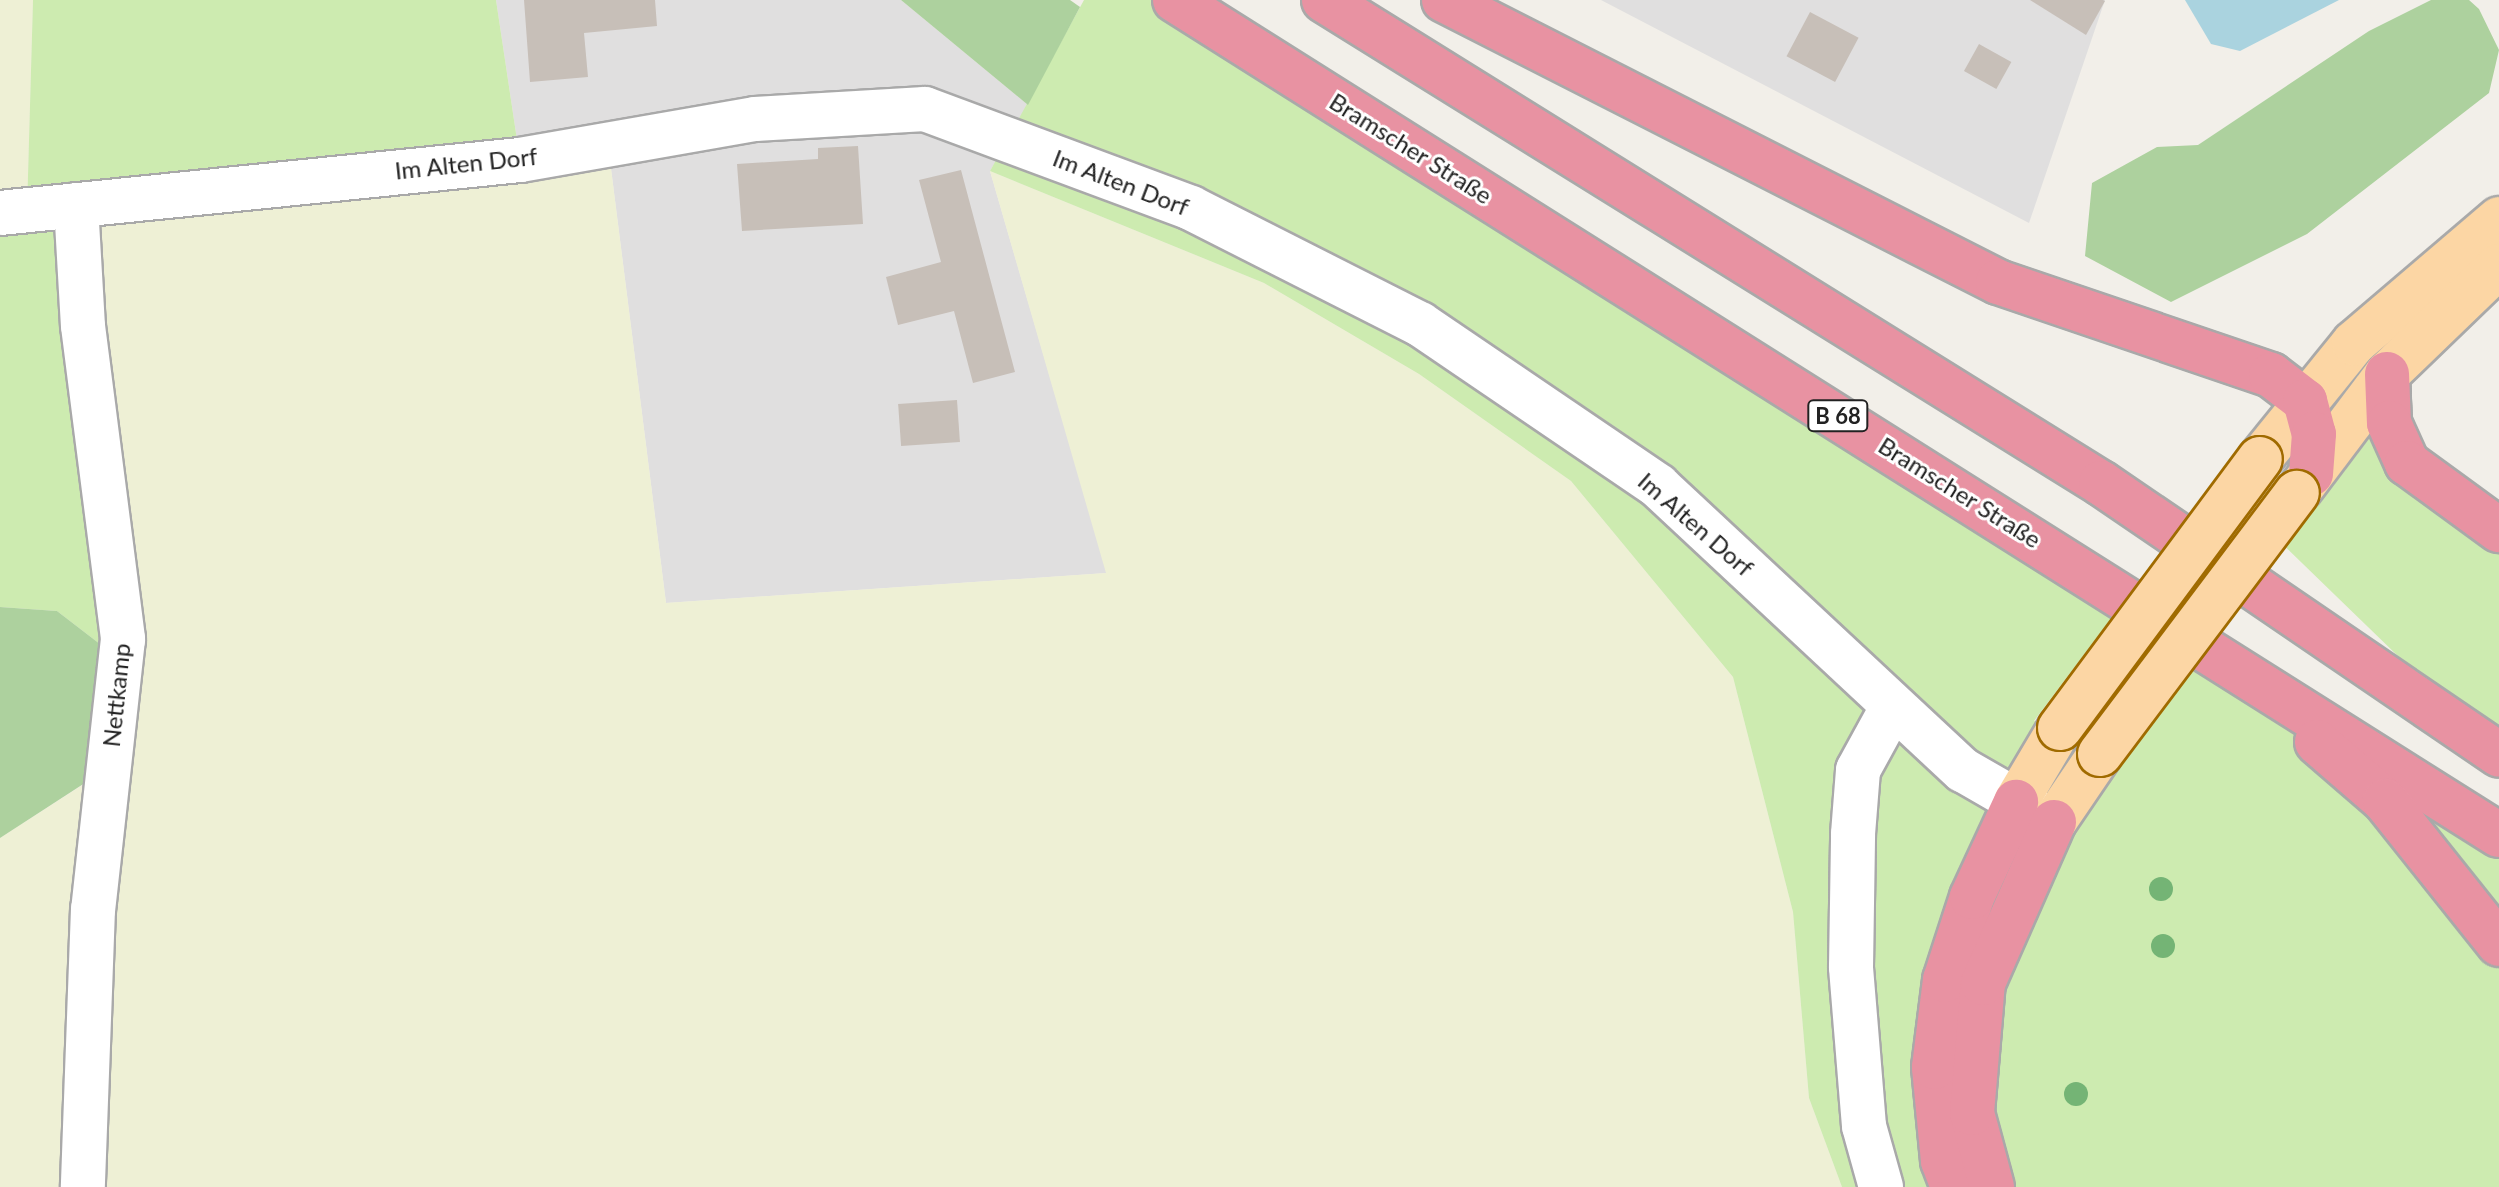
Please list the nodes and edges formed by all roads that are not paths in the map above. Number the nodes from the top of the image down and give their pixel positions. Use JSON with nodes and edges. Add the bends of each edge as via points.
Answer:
{"nodes":[{"id":1,"x":1175,"y":0,"type":"edge"},
{"id":2,"x":1324,"y":0,"type":"edge"},
{"id":3,"x":1444,"y":0,"type":"edge"},
{"id":4,"x":76,"y":205,"type":"junction"},
{"id":5,"x":0,"y":213,"type":"edge"},
{"id":6,"x":2499,"y":219,"type":"edge"},
{"id":7,"x":2499,"y":266,"type":"edge"},
{"id":8,"x":2387,"y":374,"type":"junction"},
{"id":9,"x":2305,"y":401,"type":"junction"},
{"id":10,"x":2304,"y":484,"type":"junction"},
{"id":11,"x":2499,"y":530,"type":"edge"},
{"id":12,"x":2212,"y":651,"type":"junction"},
{"id":13,"x":1893,"y":706,"type":"junction"},
{"id":14,"x":2499,"y":754,"type":"edge"},
{"id":15,"x":2016,"y":802,"type":"junction"},
{"id":16,"x":2054,"y":822,"type":"junction"},
{"id":17,"x":2499,"y":835,"type":"edge"},
{"id":18,"x":2499,"y":944,"type":"edge"},
{"id":19,"x":83,"y":1187,"type":"edge"},
{"id":20,"x":1881,"y":1187,"type":"edge"},
{"id":21,"x":1953,"y":1187,"type":"edge"},
{"id":22,"x":1992,"y":1187,"type":"edge"}],
"edges":[{"from":1,"to":12,"type":"highway","name":"Bramscher Straße","number":"B 68"},
{"from":2,"to":14,"type":"highway","via":[[2101,483]]},
{"from":3,"to":9,"type":"highway","via":[[1998,282],[2271,375]]},
{"from":4,"to":5,"type":"street","name":"Im Alten Dorf"},
{"from":4,"to":13,"type":"street","name":"Im Alten Dorf","via":[[520,160],[755,119],[925,109],[1191,208],[1420,324],[1658,486]]},
{"from":4,"to":19,"type":"street","name":"Nettkamp","via":[[83,326],[123,639],[93,909]]},
{"from":6,"to":9,"type":"main road","via":[[2354,343]]},
{"from":7,"to":8,"type":"main road"},
{"from":8,"to":10,"type":"main road"},
{"from":8,"to":11,"type":"highway","via":[[2389,423],[2407,463]]},
{"from":9,"to":10,"type":"highway","via":[[2314,434]]},
{"from":9,"to":15,"type":"main road","bridge":true,"via":[[2060,728]]},
{"from":10,"to":16,"type":"main road","bridge":true},
{"from":12,"to":17,"type":"highway","name":"Bramscher Straße","number":"B 68"},
{"from":12,"to":18,"type":"highway","via":[[2385,801]]},
{"from":13,"to":15,"type":"street","name":"Im Alten Dorf","via":[[1963,770]]},
{"from":13,"to":20,"type":"street","via":[[1858,770],[1853,834],[1851,967],[1864,1126]]},
{"from":15,"to":16,"type":"street","name":"Im Alten Dorf"},
{"from":15,"to":21,"type":"highway","via":[[1972,897],[1945,980],[1934,1067],[1943,1161]]},
{"from":16,"to":22,"type":"highway","via":[[1983,983],[1972,1113]]}]}
